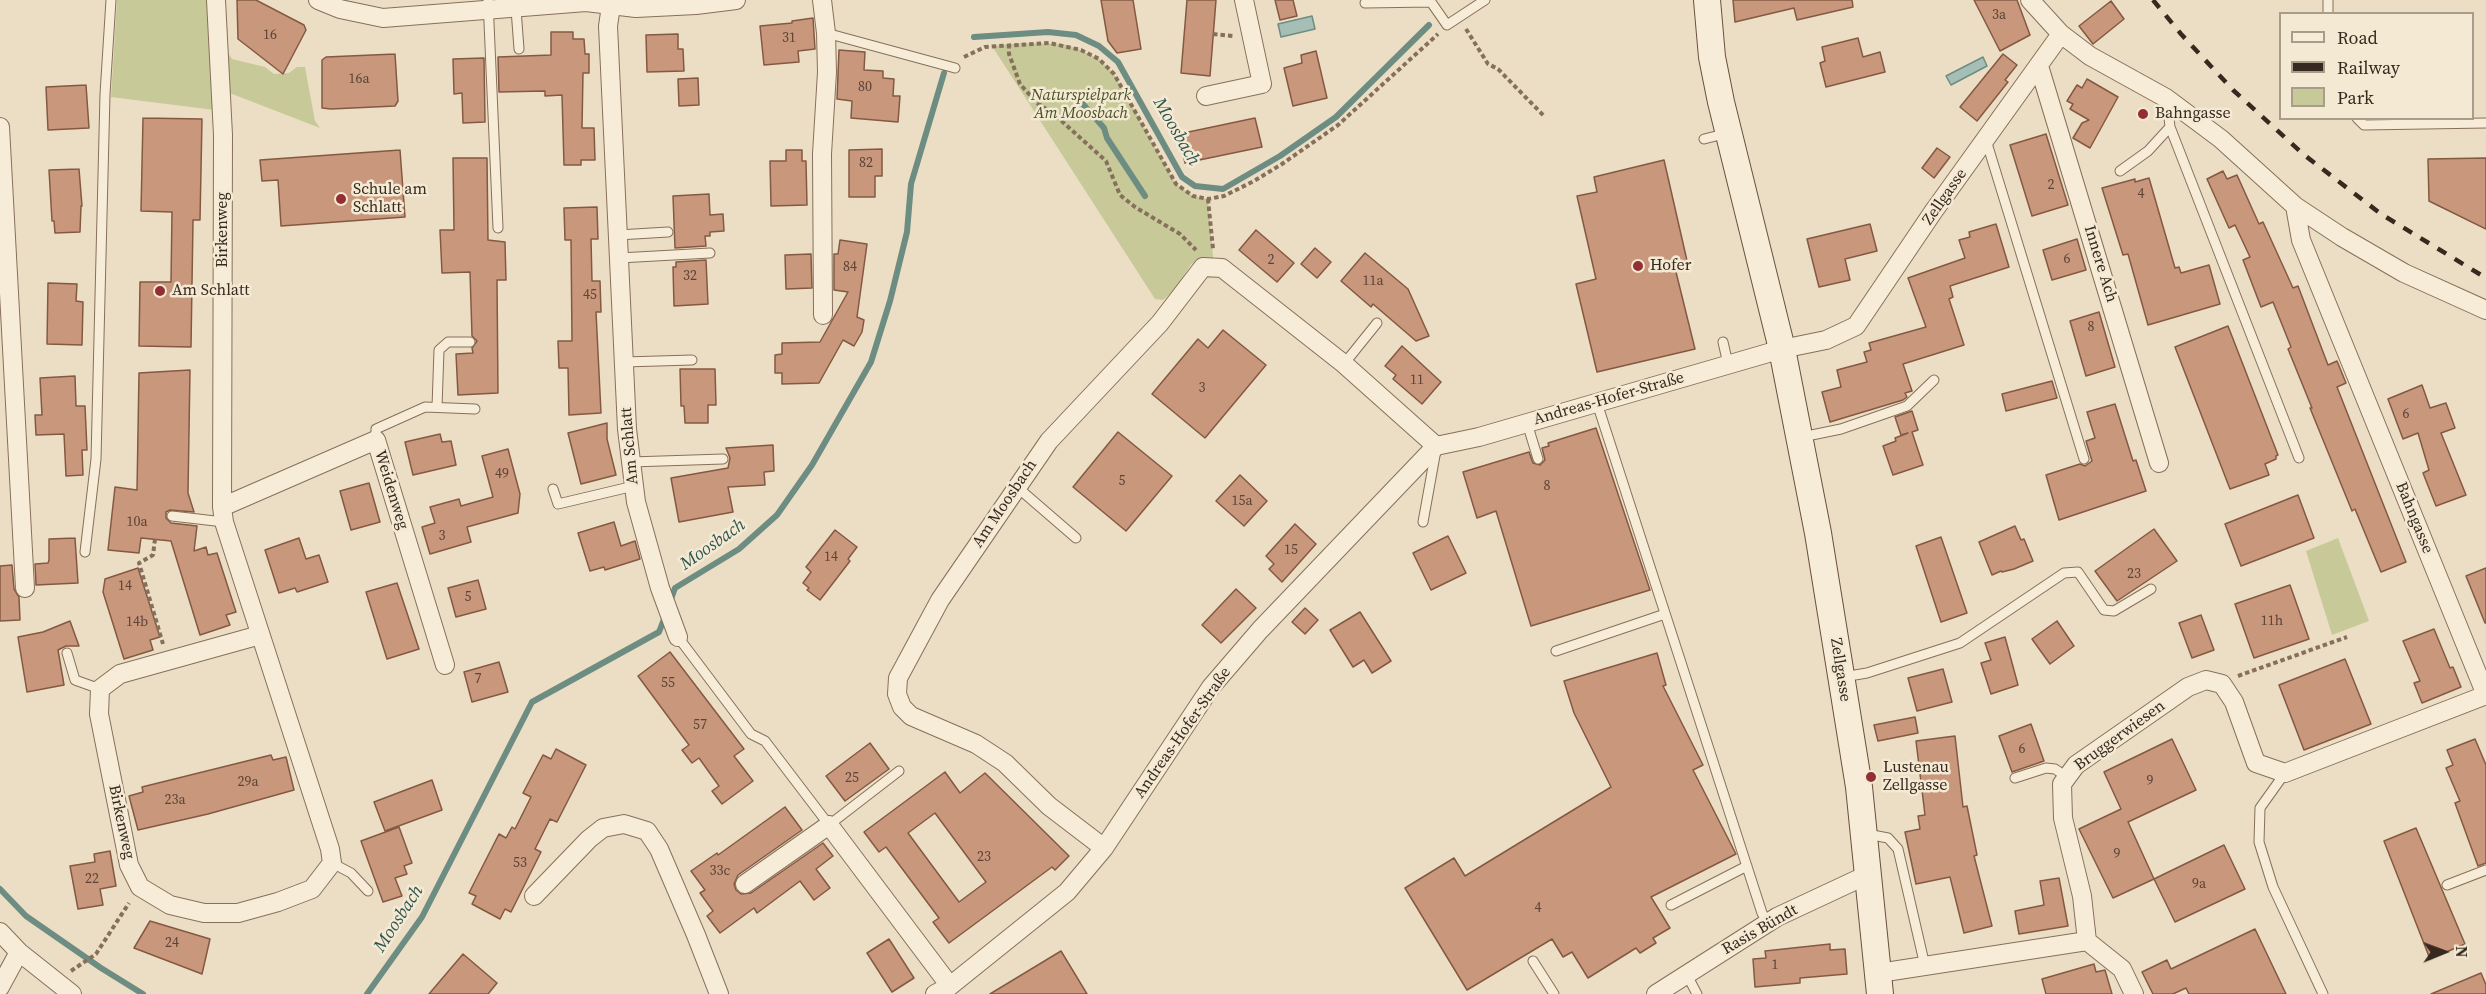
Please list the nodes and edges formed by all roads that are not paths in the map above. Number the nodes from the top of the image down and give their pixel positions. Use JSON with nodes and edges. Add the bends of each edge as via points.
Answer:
{"nodes":[{"id":1,"x":111,"y":0,"type":"edge"},
{"id":2,"x":216,"y":0,"type":"edge"},
{"id":3,"x":318,"y":0,"type":"edge"},
{"id":4,"x":736,"y":0,"type":"edge"},
{"id":5,"x":822,"y":0,"type":"edge"},
{"id":6,"x":1244,"y":0,"type":"edge"},
{"id":7,"x":1485,"y":0,"type":"edge"},
{"id":8,"x":1707,"y":0,"type":"edge"},
{"id":9,"x":2030,"y":0,"type":"edge"},
{"id":10,"x":1365,"y":3,"type":"dead end"},
{"id":11,"x":488,"y":5,"type":"edge"},
{"id":12,"x":465,"y":6,"type":"edge"},
{"id":13,"x":611,"y":6,"type":"junction"},
{"id":14,"x":516,"y":9,"type":"junction"},
{"id":15,"x":826,"y":33,"type":"junction"},
{"id":16,"x":2061,"y":34,"type":"junction"},
{"id":17,"x":519,"y":49,"type":"dead end"},
{"id":18,"x":2039,"y":66,"type":"junction"},
{"id":19,"x":955,"y":68,"type":"dead end"},
{"id":20,"x":1206,"y":96,"type":"dead end"},
{"id":21,"x":2166,"y":98,"type":"junction"},
{"id":22,"x":2359,"y":120,"type":"edge"},
{"id":23,"x":2486,"y":123,"type":"edge"},
{"id":24,"x":0,"y":127,"type":"edge"},
{"id":25,"x":2170,"y":128,"type":"junction"},
{"id":26,"x":1986,"y":140,"type":"junction"},
{"id":27,"x":2121,"y":171,"type":"dead end"},
{"id":28,"x":2295,"y":206,"type":"junction"},
{"id":29,"x":498,"y":228,"type":"dead end"},
{"id":30,"x":668,"y":232,"type":"dead end"},
{"id":31,"x":618,"y":236,"type":"junction"},
{"id":32,"x":710,"y":253,"type":"dead end"},
{"id":33,"x":619,"y":258,"type":"junction"},
{"id":34,"x":2486,"y":310,"type":"edge"},
{"id":35,"x":823,"y":315,"type":"dead end"},
{"id":36,"x":1377,"y":323,"type":"dead end"},
{"id":37,"x":470,"y":342,"type":"dead end"},
{"id":38,"x":1723,"y":342,"type":"dead end"},
{"id":39,"x":1782,"y":349,"type":"junction"},
{"id":40,"x":692,"y":360,"type":"dead end"},
{"id":41,"x":624,"y":362,"type":"junction"},
{"id":42,"x":1344,"y":364,"type":"junction"},
{"id":43,"x":1728,"y":364,"type":"junction"},
{"id":44,"x":1934,"y":380,"type":"dead end"},
{"id":45,"x":1597,"y":403,"type":"junction"},
{"id":46,"x":437,"y":406,"type":"junction"},
{"id":47,"x":475,"y":409,"type":"dead end"},
{"id":48,"x":1527,"y":423,"type":"junction"},
{"id":49,"x":1800,"y":438,"type":"junction"},
{"id":50,"x":376,"y":440,"type":"junction"},
{"id":51,"x":1436,"y":446,"type":"junction"},
{"id":52,"x":2299,"y":458,"type":"dead end"},
{"id":53,"x":723,"y":459,"type":"dead end"},
{"id":54,"x":1538,"y":459,"type":"dead end"},
{"id":55,"x":2084,"y":459,"type":"dead end"},
{"id":56,"x":631,"y":462,"type":"junction"},
{"id":57,"x":2159,"y":463,"type":"dead end"},
{"id":58,"x":634,"y":486,"type":"junction"},
{"id":59,"x":1017,"y":487,"type":"junction"},
{"id":60,"x":553,"y":489,"type":"dead end"},
{"id":61,"x":223,"y":514,"type":"junction"},
{"id":62,"x":172,"y":516,"type":"dead end"},
{"id":63,"x":1424,"y":522,"type":"dead end"},
{"id":64,"x":1076,"y":538,"type":"dead end"},
{"id":65,"x":85,"y":552,"type":"dead end"},
{"id":66,"x":25,"y":588,"type":"dead end"},
{"id":67,"x":2151,"y":589,"type":"dead end"},
{"id":68,"x":1665,"y":614,"type":"junction"},
{"id":69,"x":260,"y":635,"type":"junction"},
{"id":70,"x":678,"y":637,"type":"joint"},
{"id":71,"x":1556,"y":651,"type":"dead end"},
{"id":72,"x":68,"y":653,"type":"dead end"},
{"id":73,"x":445,"y":665,"type":"dead end"},
{"id":74,"x":1841,"y":677,"type":"junction"},
{"id":75,"x":100,"y":689,"type":"junction"},
{"id":76,"x":2486,"y":695,"type":"edge"},
{"id":77,"x":899,"y":771,"type":"dead end"},
{"id":78,"x":2285,"y":773,"type":"junction"},
{"id":79,"x":2067,"y":777,"type":"junction"},
{"id":80,"x":2014,"y":778,"type":"dead end"},
{"id":81,"x":829,"y":825,"type":"junction"},
{"id":82,"x":1864,"y":834,"type":"junction"},
{"id":83,"x":1104,"y":848,"type":"junction"},
{"id":84,"x":332,"y":863,"type":"junction"},
{"id":85,"x":1747,"y":866,"type":"junction"},
{"id":86,"x":2486,"y":870,"type":"edge"},
{"id":87,"x":1869,"y":874,"type":"junction"},
{"id":88,"x":745,"y":884,"type":"dead end"},
{"id":89,"x":2447,"y":885,"type":"dead end"},
{"id":90,"x":368,"y":891,"type":"dead end"},
{"id":91,"x":534,"y":896,"type":"dead end"},
{"id":92,"x":1671,"y":905,"type":"dead end"},
{"id":93,"x":1767,"y":922,"type":"junction"},
{"id":94,"x":0,"y":932,"type":"edge"},
{"id":95,"x":2087,"y":941,"type":"junction"},
{"id":96,"x":19,"y":952,"type":"junction"},
{"id":97,"x":1533,"y":961,"type":"dead end"},
{"id":98,"x":1925,"y":966,"type":"junction"},
{"id":99,"x":1687,"y":975,"type":"junction"},
{"id":100,"x":1880,"y":983,"type":"edge"},
{"id":101,"x":0,"y":987,"type":"edge"},
{"id":102,"x":942,"y":990,"type":"edge"},
{"id":103,"x":72,"y":994,"type":"edge"},
{"id":104,"x":719,"y":994,"type":"edge"},
{"id":105,"x":1554,"y":994,"type":"edge"},
{"id":106,"x":1656,"y":994,"type":"edge"},
{"id":107,"x":1696,"y":994,"type":"edge"},
{"id":108,"x":2134,"y":994,"type":"edge"},
{"id":109,"x":2323,"y":994,"type":"edge"}],
"edges":[{"from":1,"to":65,"type":"lane","via":[[96,459]]},
{"from":2,"to":61,"type":"street","name":"Birkenweg","via":[[223,146]]},
{"from":3,"to":12,"type":"street","via":[[383,18]]},
{"from":4,"to":13,"type":"street","via":[[696,6]]},
{"from":5,"to":15,"type":"street"},
{"from":6,"to":20,"type":"street","via":[[1262,84]]},
{"from":7,"to":10,"type":"lane","via":[[1447,25],[1431,2]]},
{"from":8,"to":39,"type":"main road","name":"Zellgasse","via":[[1716,136]]},
{"from":9,"to":16,"type":"street"},
{"from":11,"to":12,"type":"street"},
{"from":11,"to":14,"type":"street"},
{"from":11,"to":29,"type":"lane"},
{"from":13,"to":14,"type":"street","via":[[586,2]]},
{"from":13,"to":31,"type":"street","name":"Am Schlatt","via":[[608,26]]},
{"from":14,"to":17,"type":"lane"},
{"from":15,"to":19,"type":"lane"},
{"from":15,"to":35,"type":"street"},
{"from":16,"to":18,"type":"street","name":"Zellgasse"},
{"from":16,"to":21,"type":"street","via":[[2091,56]]},
{"from":18,"to":26,"type":"street","name":"Zellgasse"},
{"from":18,"to":57,"type":"street","name":"Innere Ach"},
{"from":21,"to":25,"type":"lane"},
{"from":21,"to":28,"type":"street","via":[[2221,139]]},
{"from":22,"to":23,"type":"lane","via":[[2364,125]]},
{"from":24,"to":66,"type":"street"},
{"from":25,"to":27,"type":"lane"},
{"from":25,"to":52,"type":"lane"},
{"from":26,"to":39,"type":"street","name":"Zellgasse","via":[[1856,326],[1826,340]]},
{"from":26,"to":55,"type":"lane"},
{"from":28,"to":34,"type":"street","via":[[2404,273]]},
{"from":28,"to":76,"type":"street","name":"Bahngasse","via":[[2301,240]]},
{"from":30,"to":31,"type":"lane"},
{"from":31,"to":33,"type":"street","name":"Am Schlatt"},
{"from":32,"to":33,"type":"lane"},
{"from":33,"to":41,"type":"street","name":"Am Schlatt"},
{"from":36,"to":42,"type":"lane"},
{"from":37,"to":46,"type":"lane","via":[[448,342],[439,350]]},
{"from":38,"to":43,"type":"lane"},
{"from":39,"to":43,"type":"street","name":"Andreas-Hofer-Straße"},
{"from":39,"to":49,"type":"main road","name":"Zellgasse"},
{"from":40,"to":41,"type":"lane"},
{"from":41,"to":56,"type":"street","name":"Am Schlatt"},
{"from":42,"to":51,"type":"street"},
{"from":42,"to":59,"type":"street","name":"Am Moosbach","via":[[1222,268],[1208,267],[1049,441]]},
{"from":43,"to":45,"type":"street","name":"Andreas-Hofer-Straße"},
{"from":44,"to":49,"type":"lane","via":[[1907,406],[1841,429]]},
{"from":45,"to":48,"type":"street","name":"Andreas-Hofer-Straße"},
{"from":45,"to":68,"type":"lane"},
{"from":46,"to":47,"type":"lane"},
{"from":46,"to":50,"type":"lane","via":[[425,407],[376,429]]},
{"from":48,"to":51,"type":"street","name":"Andreas-Hofer-Straße"},
{"from":48,"to":54,"type":"lane"},
{"from":49,"to":74,"type":"main road","name":"Zellgasse"},
{"from":50,"to":61,"type":"street","name":"Weidenweg"},
{"from":50,"to":73,"type":"street","name":"Weidenweg"},
{"from":51,"to":63,"type":"lane"},
{"from":51,"to":83,"type":"street","name":"Andreas-Hofer-Straße","via":[[1260,630],[1212,687]]},
{"from":53,"to":56,"type":"lane"},
{"from":56,"to":58,"type":"street","name":"Am Schlatt"},
{"from":58,"to":60,"type":"lane","via":[[558,504]]},
{"from":58,"to":70,"type":"street","name":"Am Schlatt","via":[[660,588]]},
{"from":59,"to":64,"type":"lane"},
{"from":59,"to":83,"type":"street","name":"Am Moosbach","via":[[940,600],[898,678],[897,694],[911,716],[976,744],[1005,763],[1049,806]]},
{"from":61,"to":62,"type":"lane"},
{"from":61,"to":69,"type":"street","name":"Birkenweg"},
{"from":67,"to":74,"type":"lane","via":[[2114,611],[2104,610],[2078,572],[2064,573],[1960,643],[1868,673]]},
{"from":68,"to":71,"type":"lane"},
{"from":68,"to":85,"type":"lane"},
{"from":69,"to":75,"type":"street","via":[[120,674]]},
{"from":69,"to":84,"type":"street","name":"Birkenweg"},
{"from":70,"to":81,"type":"lane","name":"Am Schlatt","via":[[751,734],[765,741]]},
{"from":72,"to":75,"type":"lane","via":[[75,680]]},
{"from":74,"to":82,"type":"main road","name":"Zellgasse"},
{"from":75,"to":84,"type":"street","name":"Birkenweg","via":[[99,714],[129,865],[140,887],[170,905],[204,913],[238,913],[312,889]]},
{"from":76,"to":78,"type":"street"},
{"from":77,"to":81,"type":"lane"},
{"from":78,"to":79,"type":"street","name":"Bruggerwiesen","via":[[2256,763],[2234,702],[2222,684],[2206,681],[2188,687],[2076,765]]},
{"from":78,"to":109,"type":"lane","via":[[2260,808],[2259,842],[2273,887]]},
{"from":79,"to":80,"type":"lane","via":[[2046,768]]},
{"from":79,"to":95,"type":"street","name":"Bruggerwiesen","via":[[2062,784],[2063,818],[2082,896]]},
{"from":81,"to":88,"type":"street"},
{"from":81,"to":102,"type":"street","name":"Andreas-Hofer-Straße"},
{"from":82,"to":87,"type":"main road","name":"Zellgasse"},
{"from":82,"to":98,"type":"lane","via":[[1888,838],[1898,849]]},
{"from":83,"to":102,"type":"street","name":"Andreas-Hofer-Straße","via":[[1067,892]]},
{"from":84,"to":90,"type":"lane","via":[[351,873]]},
{"from":85,"to":92,"type":"lane"},
{"from":85,"to":93,"type":"lane"},
{"from":86,"to":89,"type":"lane"},
{"from":87,"to":93,"type":"street","name":"Rasis Bündt"},
{"from":87,"to":100,"type":"main road","name":"Zellgasse"},
{"from":91,"to":104,"type":"street","via":[[603,828],[624,824],[647,831],[659,849]]},
{"from":93,"to":99,"type":"street","name":"Rasis Bündt"},
{"from":94,"to":96,"type":"street"},
{"from":95,"to":98,"type":"street"},
{"from":95,"to":108,"type":"street","via":[[2122,969]]},
{"from":96,"to":101,"type":"street"},
{"from":96,"to":103,"type":"street"},
{"from":97,"to":105,"type":"lane"},
{"from":98,"to":100,"type":"street"},
{"from":99,"to":106,"type":"street","name":"Rasis Bündt"},
{"from":99,"to":107,"type":"lane"}]}
